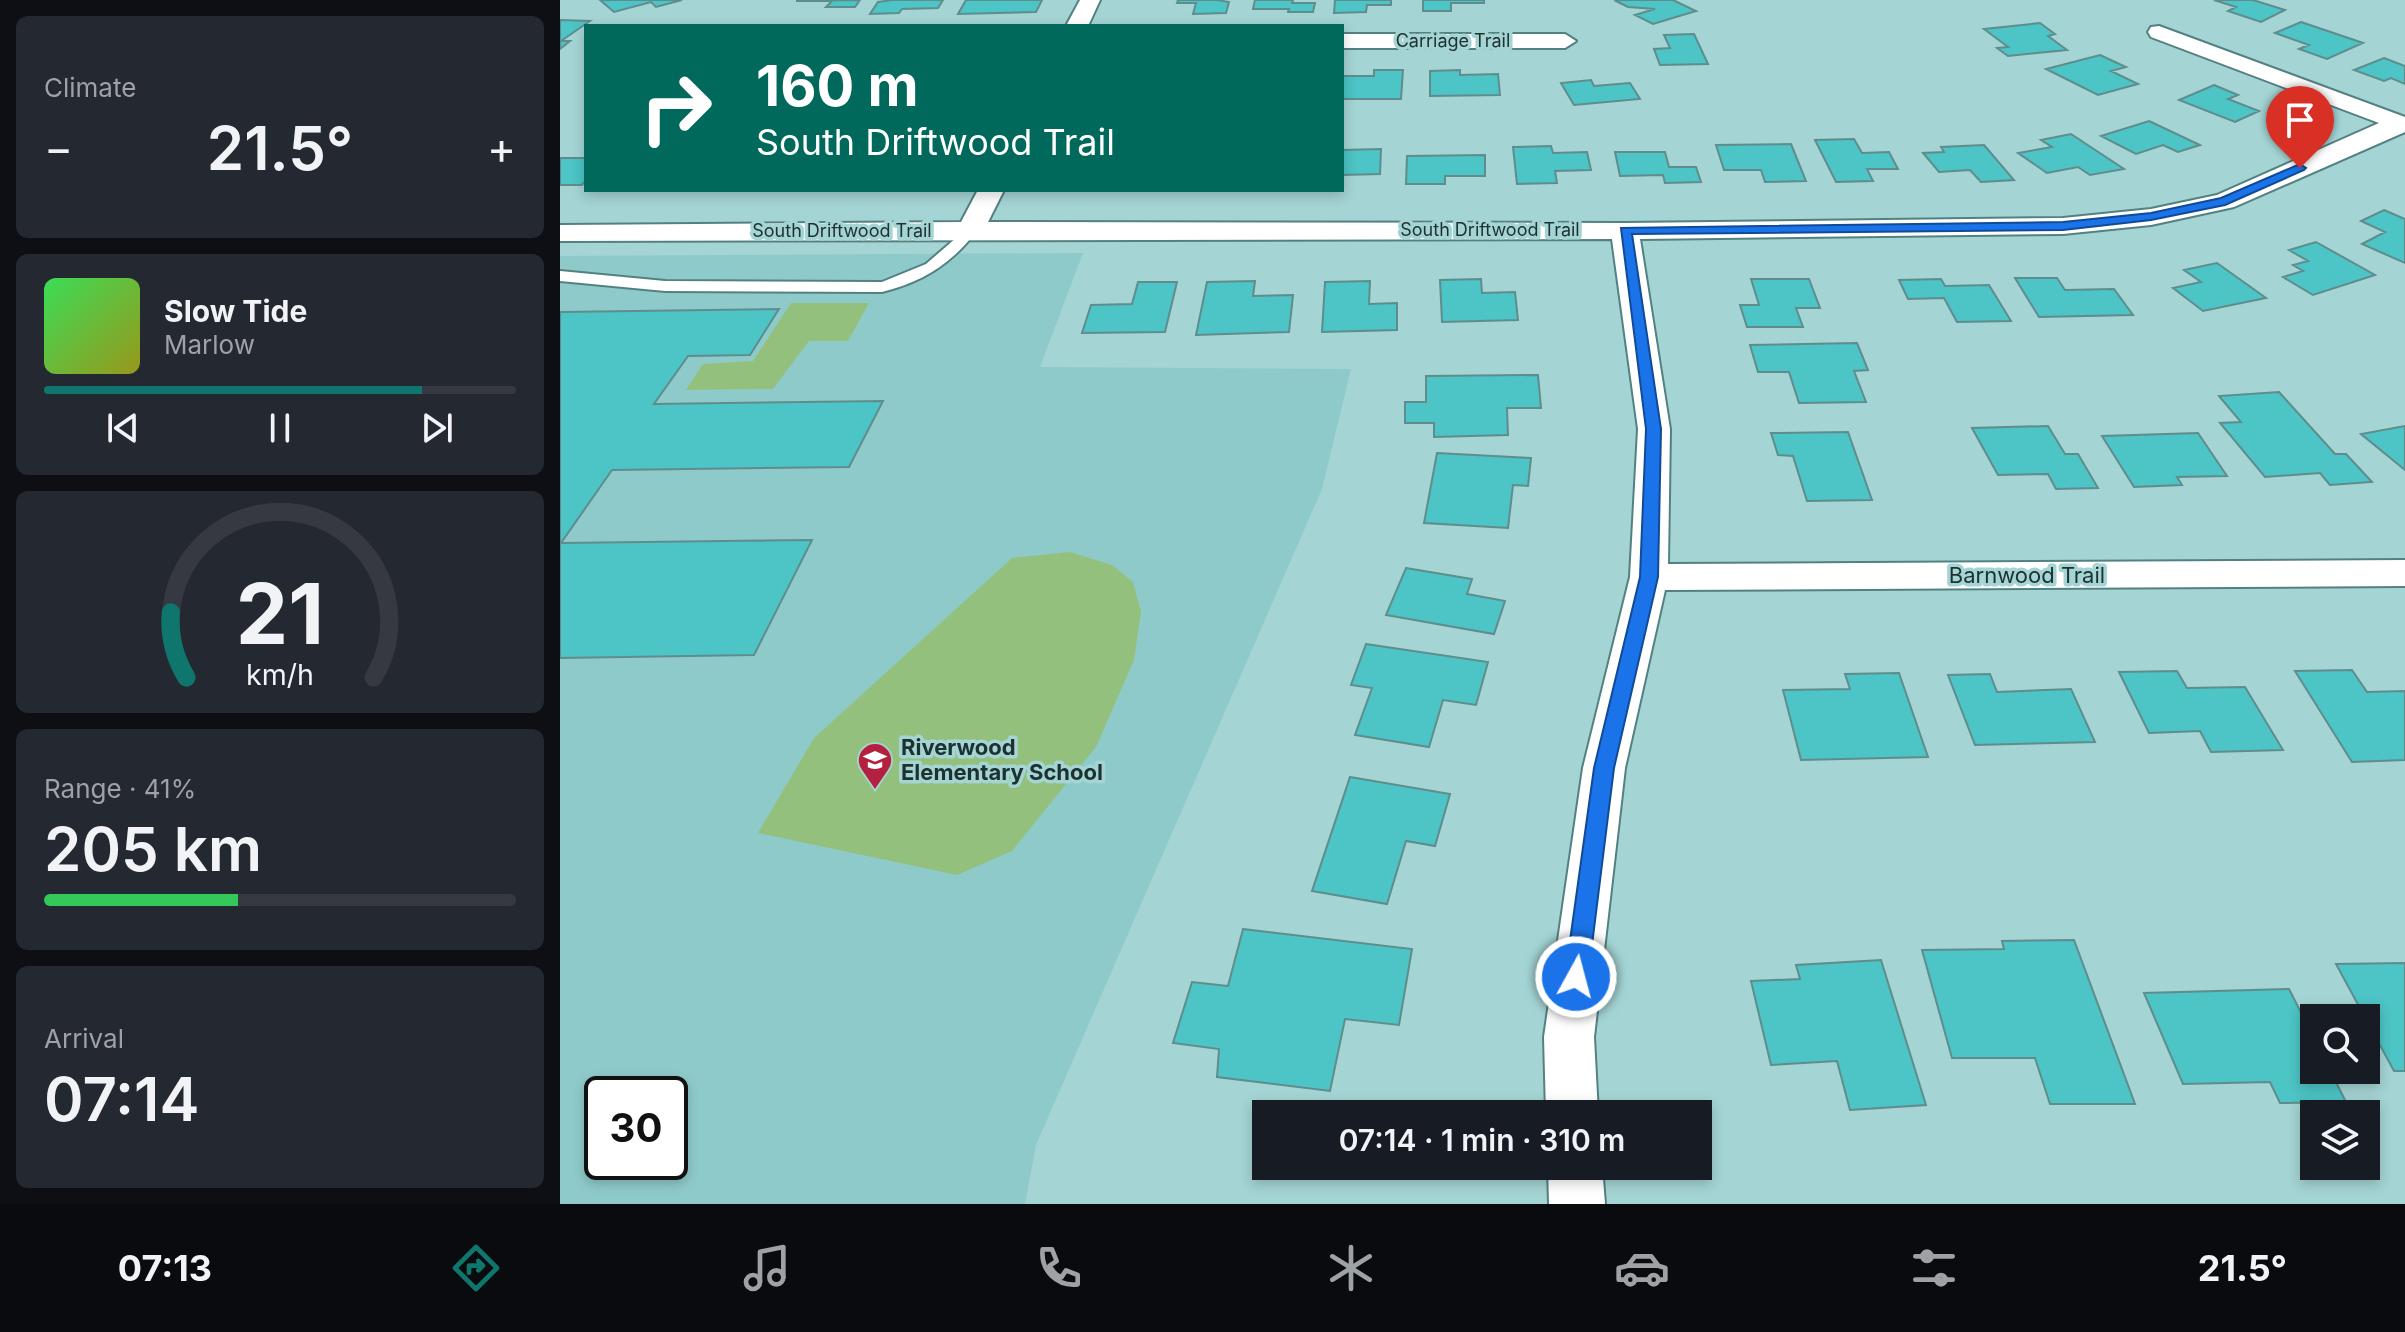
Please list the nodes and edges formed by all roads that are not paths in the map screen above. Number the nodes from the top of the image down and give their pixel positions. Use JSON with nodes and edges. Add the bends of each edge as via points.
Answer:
{"nodes":[{"id":1,"x":1090,"y":0,"type":"edge"},
{"id":2,"x":1078,"y":24,"type":"edge"},
{"id":3,"x":2159,"y":32,"type":"dead end"},
{"id":4,"x":1344,"y":41,"type":"edge"},
{"id":5,"x":1565,"y":41,"type":"dead end"},
{"id":6,"x":2403,"y":124,"type":"edge"},
{"id":7,"x":990,"y":192,"type":"edge"},
{"id":8,"x":970,"y":230,"type":"junction"},
{"id":9,"x":1625,"y":231,"type":"junction"},
{"id":10,"x":560,"y":233,"type":"edge"},
{"id":11,"x":560,"y":276,"type":"edge"},
{"id":12,"x":2405,"y":573,"type":"edge"},
{"id":13,"x":1649,"y":577,"type":"junction"},
{"id":14,"x":1571,"y":1100,"type":"edge"},
{"id":15,"x":1576,"y":1180,"type":"edge"},
{"id":16,"x":1577,"y":1204,"type":"edge"}],
"edges":[{"from":1,"to":2,"type":"street"},
{"from":3,"to":6,"type":"street"},
{"from":4,"to":5,"type":"street","name":"Carriage Trail"},
{"from":6,"to":9,"type":"street","name":"South Driftwood Trail","via":[[2225,201],[2151,217],[2063,226]]},
{"from":7,"to":8,"type":"street"},
{"from":8,"to":9,"type":"street","name":"South Driftwood Trail"},
{"from":8,"to":10,"type":"street","name":"South Driftwood Trail"},
{"from":8,"to":11,"type":"lane","via":[[931,269],[882,287],[665,286]]},
{"from":9,"to":13,"type":"street","via":[[1654,429]]},
{"from":12,"to":13,"type":"street","name":"Barnwood Trail"},
{"from":13,"to":14,"type":"street","via":[[1604,768],[1569,1037]]},
{"from":15,"to":16,"type":"street"}]}
